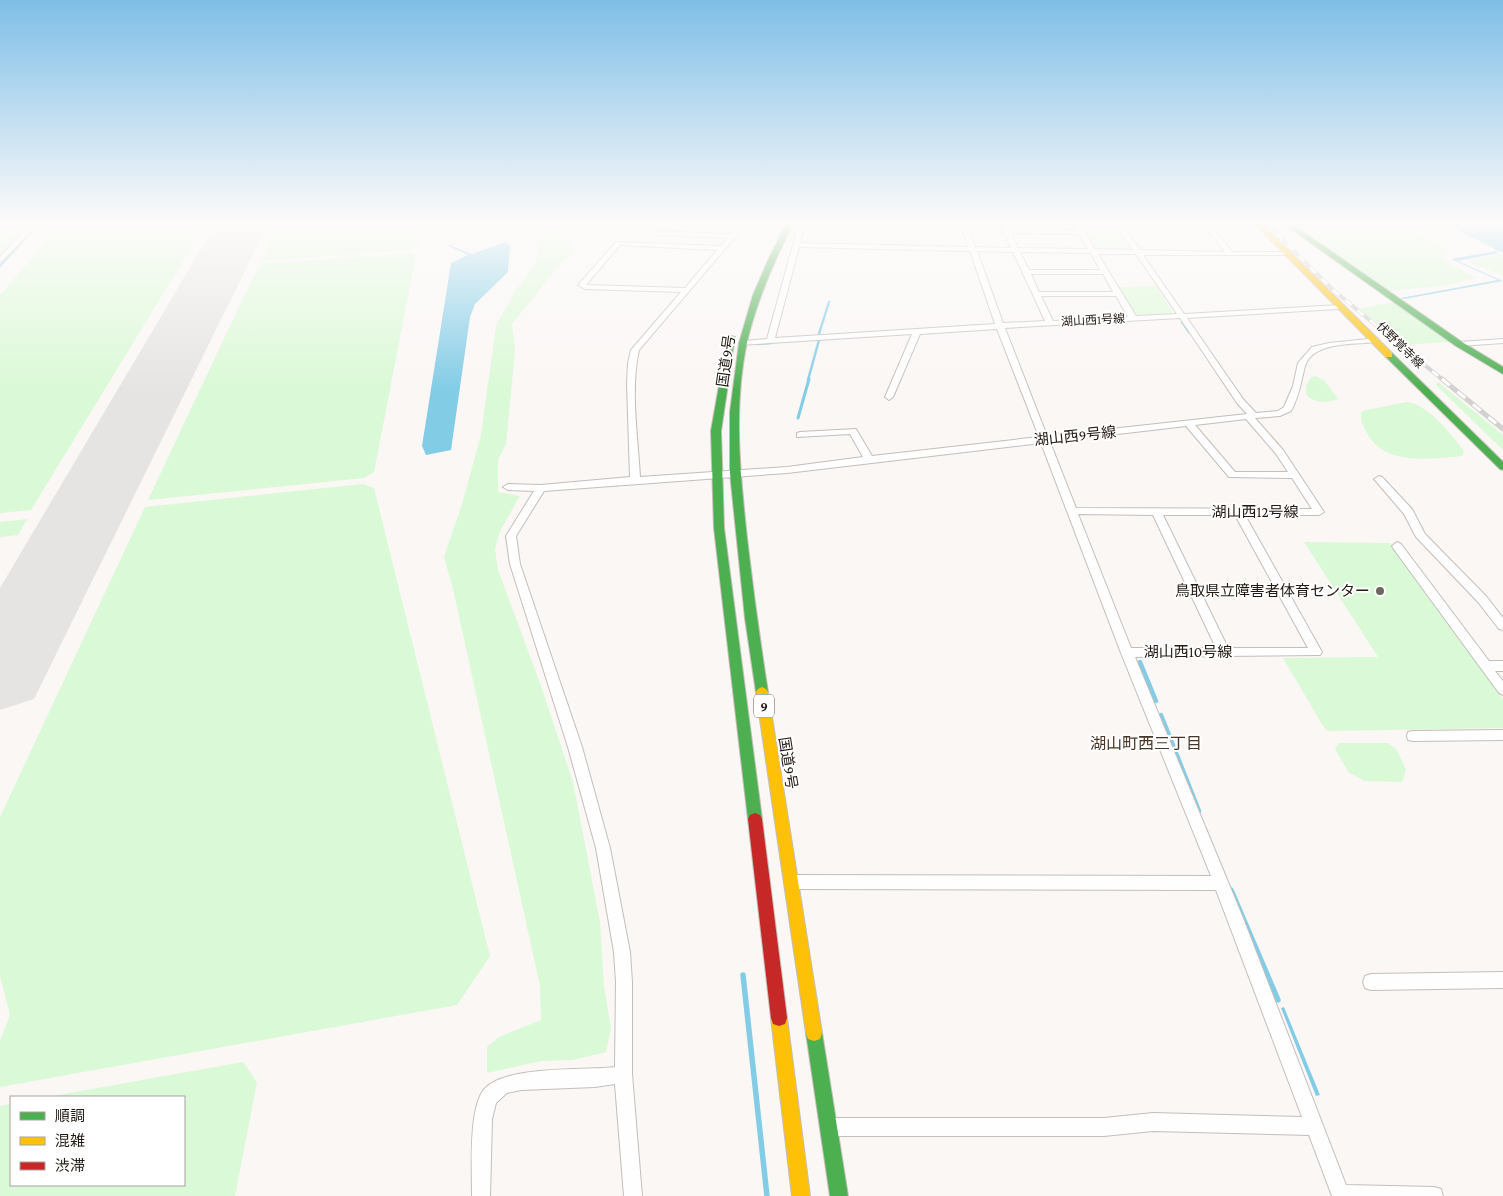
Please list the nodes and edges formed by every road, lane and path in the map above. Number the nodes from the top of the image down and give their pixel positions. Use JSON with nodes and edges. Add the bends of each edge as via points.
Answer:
{"nodes":[{"id":1,"x":587,"y":278,"type":"edge"},
{"id":2,"x":696,"y":278,"type":"edge"},
{"id":3,"x":768,"y":278,"type":"edge"},
{"id":4,"x":782,"y":278,"type":"edge"},
{"id":5,"x":982,"y":278,"type":"edge"},
{"id":6,"x":1028,"y":278,"type":"edge"},
{"id":7,"x":1109,"y":278,"type":"edge"},
{"id":8,"x":1155,"y":278,"type":"edge"},
{"id":9,"x":1309,"y":278,"type":"edge"},
{"id":10,"x":1364,"y":278,"type":"edge"},
{"id":11,"x":685,"y":290,"type":"junction"},
{"id":12,"x":1036,"y":294,"type":"junction"},
{"id":13,"x":1119,"y":294,"type":"junction"},
{"id":14,"x":1337,"y":307,"type":"junction"},
{"id":15,"x":1182,"y":316,"type":"junction"},
{"id":16,"x":1133,"y":318,"type":"junction"},
{"id":17,"x":1050,"y":323,"type":"junction"},
{"id":18,"x":1000,"y":326,"type":"junction"},
{"id":19,"x":732,"y":329,"type":"dead end"},
{"id":20,"x":914,"y":332,"type":"junction"},
{"id":21,"x":1375,"y":340,"type":"junction"},
{"id":22,"x":770,"y":341,"type":"junction"},
{"id":23,"x":1503,"y":341,"type":"edge"},
{"id":24,"x":742,"y":343,"type":"junction"},
{"id":25,"x":1459,"y":344,"type":"junction"},
{"id":26,"x":1503,"y":371,"type":"edge"},
{"id":27,"x":888,"y":397,"type":"dead end"},
{"id":28,"x":1251,"y":416,"type":"junction"},
{"id":29,"x":1189,"y":424,"type":"junction"},
{"id":30,"x":800,"y":435,"type":"dead end"},
{"id":31,"x":1044,"y":440,"type":"junction"},
{"id":32,"x":869,"y":459,"type":"junction"},
{"id":33,"x":1503,"y":467,"type":"edge"},
{"id":34,"x":735,"y":472,"type":"junction"},
{"id":35,"x":716,"y":474,"type":"junction"},
{"id":36,"x":1295,"y":475,"type":"junction"},
{"id":37,"x":1379,"y":478,"type":"dead end"},
{"id":38,"x":635,"y":480,"type":"junction"},
{"id":39,"x":508,"y":487,"type":"dead end"},
{"id":40,"x":541,"y":488,"type":"junction"},
{"id":41,"x":1073,"y":512,"type":"junction"},
{"id":42,"x":1157,"y":512,"type":"junction"},
{"id":43,"x":1238,"y":512,"type":"junction"},
{"id":44,"x":1397,"y":546,"type":"dead end"},
{"id":45,"x":1503,"y":626,"type":"edge"},
{"id":46,"x":1224,"y":652,"type":"junction"},
{"id":47,"x":1127,"y":653,"type":"junction"},
{"id":48,"x":1485,"y":666,"type":"junction"},
{"id":49,"x":1503,"y":666,"type":"edge"},
{"id":50,"x":1503,"y":690,"type":"edge"},
{"id":51,"x":1503,"y":734,"type":"edge"},
{"id":52,"x":1413,"y":736,"type":"dead end"},
{"id":53,"x":791,"y":882,"type":"junction"},
{"id":54,"x":1219,"y":883,"type":"junction"},
{"id":55,"x":1503,"y":980,"type":"edge"},
{"id":56,"x":1371,"y":982,"type":"dead end"},
{"id":57,"x":623,"y":1074,"type":"junction"},
{"id":58,"x":1315,"y":1126,"type":"junction"},
{"id":59,"x":828,"y":1127,"type":"junction"},
{"id":60,"x":1341,"y":1195,"type":"edge"},
{"id":61,"x":481,"y":1196,"type":"edge"},
{"id":62,"x":633,"y":1196,"type":"edge"},
{"id":63,"x":801,"y":1196,"type":"edge"},
{"id":64,"x":839,"y":1196,"type":"edge"},
{"id":65,"x":1434,"y":1196,"type":"edge"}],
"edges":[{"from":1,"to":11,"type":"street","via":[[582,284],[585,287]]},
{"from":2,"to":11,"type":"street"},
{"from":3,"to":24,"type":"main road","name":"国道9号","number":"9","via":[[757,295]]},
{"from":4,"to":22,"type":"street"},
{"from":5,"to":18,"type":"street"},
{"from":6,"to":12,"type":"street"},
{"from":7,"to":13,"type":"street"},
{"from":8,"to":15,"type":"street"},
{"from":9,"to":14,"type":"main road","name":"伏野覚寺線"},
{"from":10,"to":25,"type":"main road"},
{"from":11,"to":38,"type":"street","via":[[633,358]]},
{"from":12,"to":13,"type":"street"},
{"from":12,"to":17,"type":"street"},
{"from":13,"to":16,"type":"street"},
{"from":14,"to":15,"type":"street","name":"湖山西1号線"},
{"from":14,"to":21,"type":"main road","name":"伏野覚寺線"},
{"from":15,"to":16,"type":"street","name":"湖山西1号線"},
{"from":15,"to":28,"type":"street","name":"湖山西12号線"},
{"from":16,"to":17,"type":"street","name":"湖山西1号線"},
{"from":17,"to":18,"type":"street","name":"湖山西1号線"},
{"from":18,"to":20,"type":"street","name":"湖山西1号線"},
{"from":18,"to":31,"type":"street"},
{"from":19,"to":35,"type":"main road","name":"国道9号","number":"9","via":[[716,431]]},
{"from":20,"to":22,"type":"street","name":"湖山西1号線"},
{"from":20,"to":27,"type":"street","via":[[916,335],[906,360]]},
{"from":21,"to":28,"type":"street","name":"湖山西9号線","via":[[1315,349],[1302,363],[1288,410]]},
{"from":21,"to":33,"type":"main road","name":"伏野覚寺線"},
{"from":22,"to":24,"type":"street","name":"湖山西1号線"},
{"from":23,"to":25,"type":"street"},
{"from":24,"to":34,"type":"main road","name":"国道9号","number":"9","via":[[734,412]]},
{"from":25,"to":26,"type":"main road"},
{"from":28,"to":29,"type":"street","name":"湖山西9号線"},
{"from":28,"to":36,"type":"street","name":"湖山西12号線"},
{"from":29,"to":31,"type":"street","name":"湖山西9号線"},
{"from":29,"to":36,"type":"street","via":[[1232,475]]},
{"from":30,"to":32,"type":"street","via":[[853,431]]},
{"from":31,"to":32,"type":"street","name":"湖山西9号線"},
{"from":31,"to":41,"type":"street","name":"湖山西10号線"},
{"from":32,"to":34,"type":"street","name":"湖山西9号線","via":[[787,470]]},
{"from":34,"to":35,"type":"street","name":"湖山西9号線"},
{"from":34,"to":53,"type":"main road","name":"国道9号","number":"9","via":[[750,610]]},
{"from":35,"to":38,"type":"street","name":"湖山西9号線"},
{"from":35,"to":63,"type":"main road","name":"国道9号","number":"9","via":[[727,604]]},
{"from":36,"to":43,"type":"street","name":"湖山西12号線","via":[[1319,512]]},
{"from":37,"to":45,"type":"street","via":[[1406,509],[1420,535],[1482,599]]},
{"from":38,"to":40,"type":"street","name":"湖山西9号線"},
{"from":39,"to":40,"type":"street","name":"湖山西9号線"},
{"from":40,"to":57,"type":"street","via":[[511,536],[515,564],[575,747],[603,848],[622,952]]},
{"from":41,"to":42,"type":"street","name":"湖山西12号線"},
{"from":41,"to":47,"type":"street","name":"湖山西10号線"},
{"from":42,"to":43,"type":"street","name":"湖山西12号線"},
{"from":42,"to":46,"type":"street"},
{"from":43,"to":46,"type":"street","name":"湖山西10号線","via":[[1316,652]]},
{"from":44,"to":48,"type":"street"},
{"from":46,"to":47,"type":"street","name":"湖山西10号線"},
{"from":47,"to":54,"type":"street"},
{"from":48,"to":49,"type":"street"},
{"from":48,"to":50,"type":"street"},
{"from":51,"to":52,"type":"street"},
{"from":53,"to":54,"type":"street"},
{"from":53,"to":59,"type":"main road","name":"国道9号","number":"9"},
{"from":54,"to":58,"type":"street"},
{"from":55,"to":56,"type":"street"},
{"from":57,"to":61,"type":"street","via":[[521,1081],[502,1086],[488,1098],[483,1119]]},
{"from":57,"to":62,"type":"street"},
{"from":58,"to":59,"type":"street","via":[[1153,1122],[1104,1127]]},
{"from":58,"to":60,"type":"street"},
{"from":59,"to":64,"type":"main road","name":"国道9号","number":"9"},
{"from":60,"to":65,"type":"street"}]}
